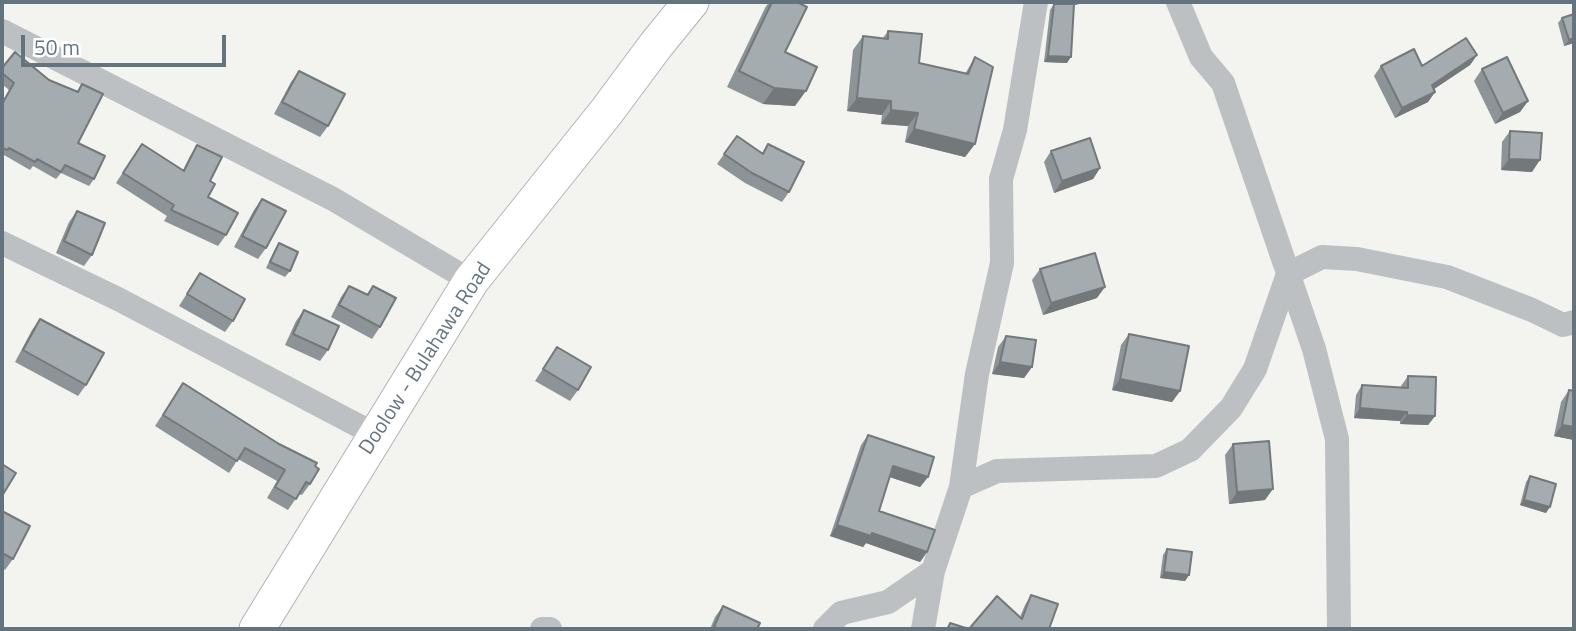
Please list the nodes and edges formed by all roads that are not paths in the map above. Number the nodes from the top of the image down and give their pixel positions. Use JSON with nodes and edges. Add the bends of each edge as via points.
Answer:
{"nodes":[{"id":1,"x":691,"y":2,"type":"edge"},
{"id":2,"x":1036,"y":2,"type":"edge"},
{"id":3,"x":1178,"y":2,"type":"edge"},
{"id":4,"x":2,"y":30,"type":"edge"},
{"id":5,"x":2,"y":243,"type":"edge"},
{"id":6,"x":1288,"y":274,"type":"junction"},
{"id":7,"x":471,"y":281,"type":"junction"},
{"id":8,"x":1574,"y":322,"type":"edge"},
{"id":9,"x":376,"y":435,"type":"junction"},
{"id":10,"x":961,"y":487,"type":"junction"},
{"id":11,"x":933,"y":571,"type":"junction"},
{"id":12,"x":257,"y":629,"type":"edge"},
{"id":13,"x":542,"y":629,"type":"edge"},
{"id":14,"x":550,"y":629,"type":"edge"},
{"id":15,"x":825,"y":629,"type":"edge"},
{"id":16,"x":923,"y":629,"type":"edge"},
{"id":17,"x":1339,"y":629,"type":"edge"}],
"edges":[{"from":1,"to":7,"type":"main road","name":"Doolow - Bulahawa Road"},
{"from":2,"to":10,"type":"street","via":[[1015,130],[1001,178],[1002,263],[976,374]]},
{"from":3,"to":6,"type":"street","via":[[1201,57],[1223,83]]},
{"from":4,"to":7,"type":"street","via":[[333,199]]},
{"from":5,"to":9,"type":"street"},
{"from":6,"to":8,"type":"street","via":[[1322,257],[1357,259],[1447,277],[1563,325]]},
{"from":6,"to":10,"type":"street","via":[[1255,369],[1231,408],[1190,450],[1156,466],[997,471]]},
{"from":6,"to":17,"type":"street","via":[[1314,349],[1337,439]]},
{"from":7,"to":9,"type":"main road","name":"Doolow - Bulahawa Road"},
{"from":9,"to":12,"type":"main road","name":"Doolow - Bulahawa Road"},
{"from":10,"to":11,"type":"street"},
{"from":11,"to":15,"type":"street","via":[[888,602],[841,613]]},
{"from":11,"to":16,"type":"street"},
{"from":13,"to":14,"type":"street"}]}
